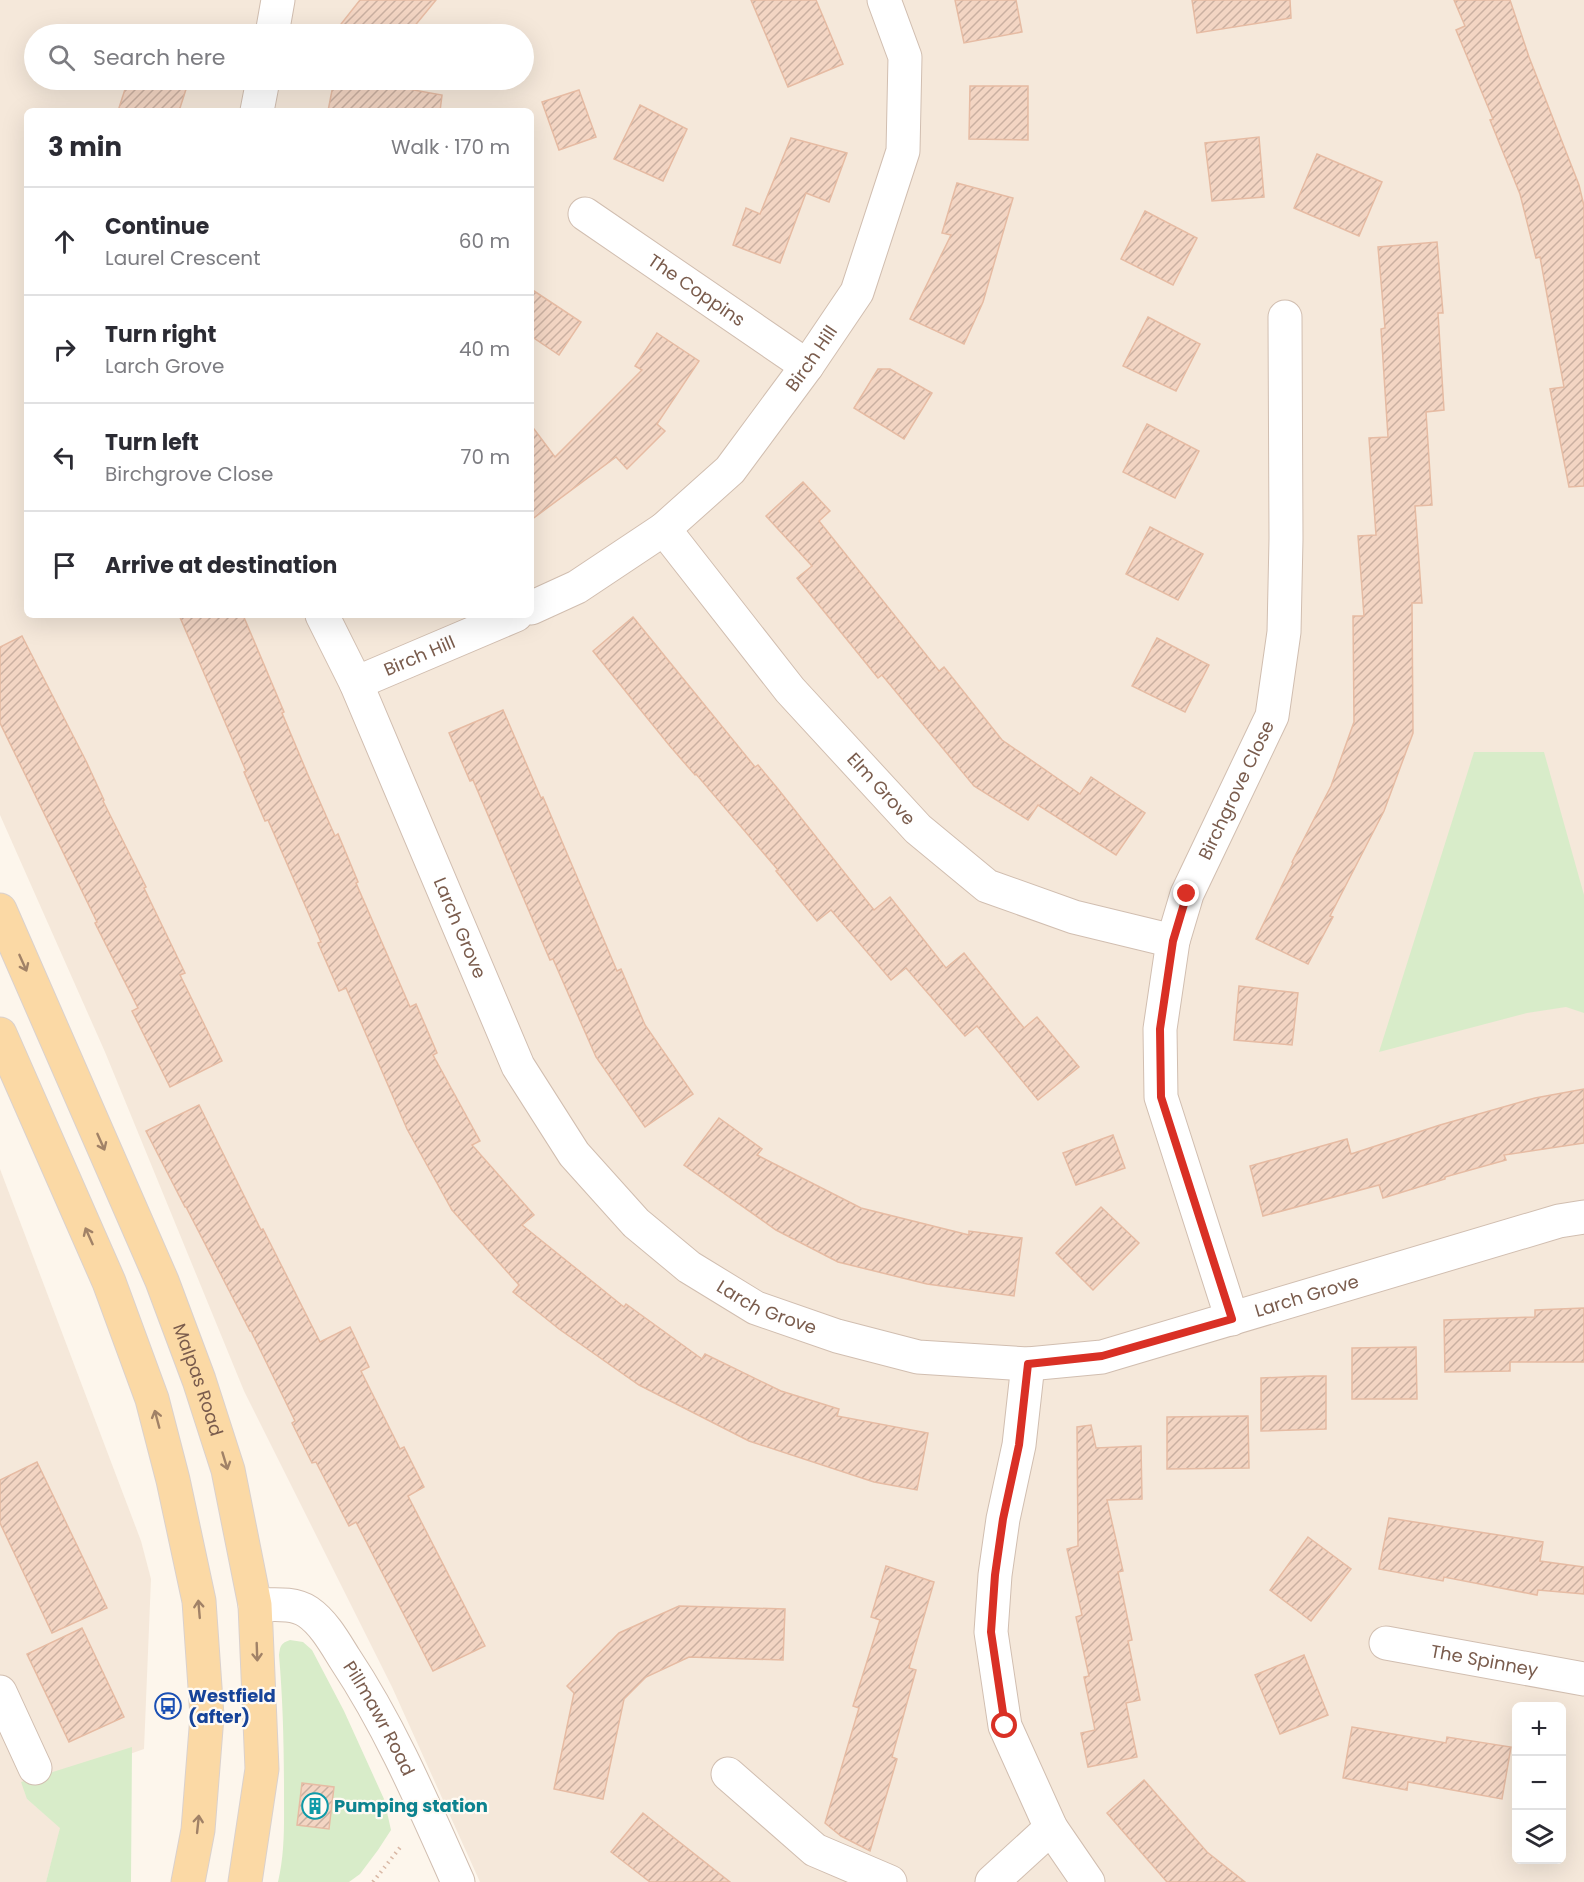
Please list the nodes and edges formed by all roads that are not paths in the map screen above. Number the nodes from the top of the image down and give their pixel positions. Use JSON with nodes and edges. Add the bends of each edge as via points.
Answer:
{"nodes":[{"id":1,"x":278,"y":0,"type":"edge"},
{"id":2,"x":884,"y":0,"type":"edge"},
{"id":3,"x":274,"y":24,"type":"edge"},
{"id":4,"x":261,"y":90,"type":"edge"},
{"id":5,"x":258,"y":108,"type":"edge"},
{"id":6,"x":585,"y":214,"type":"dead end"},
{"id":7,"x":1284,"y":317,"type":"dead end"},
{"id":8,"x":807,"y":366,"type":"junction"},
{"id":9,"x":664,"y":529,"type":"junction"},
{"id":10,"x":534,"y":607,"type":"edge"},
{"id":11,"x":324,"y":618,"type":"edge"},
{"id":12,"x":509,"y":618,"type":"edge"},
{"id":13,"x":356,"y":683,"type":"junction"},
{"id":14,"x":0,"y":910,"type":"edge"},
{"id":15,"x":1173,"y":941,"type":"junction"},
{"id":16,"x":0,"y":1034,"type":"edge"},
{"id":17,"x":1584,"y":1217,"type":"edge"},
{"id":18,"x":1232,"y":1319,"type":"junction"},
{"id":19,"x":1028,"y":1364,"type":"junction"},
{"id":20,"x":255,"y":1605,"type":"junction"},
{"id":21,"x":1386,"y":1643,"type":"dead end"},
{"id":22,"x":1584,"y":1679,"type":"edge"},
{"id":23,"x":0,"y":1692,"type":"edge"},
{"id":24,"x":35,"y":1768,"type":"dead end"},
{"id":25,"x":728,"y":1774,"type":"dead end"},
{"id":26,"x":1052,"y":1828,"type":"junction"},
{"id":27,"x":845,"y":1872,"type":"edge"},
{"id":28,"x":188,"y":1882,"type":"edge"},
{"id":29,"x":245,"y":1882,"type":"edge"},
{"id":30,"x":458,"y":1882,"type":"edge"},
{"id":31,"x":890,"y":1882,"type":"edge"},
{"id":32,"x":992,"y":1882,"type":"edge"},
{"id":33,"x":1088,"y":1882,"type":"edge"}],
"edges":[{"from":1,"to":3,"type":"street"},
{"from":2,"to":8,"type":"street","name":"Birch Hill","via":[[905,57],[903,151],[857,292]]},
{"from":4,"to":5,"type":"street"},
{"from":6,"to":8,"type":"street","name":"The Coppins"},
{"from":7,"to":15,"type":"street","name":"Birchgrove Close","via":[[1284,632],[1272,716],[1187,894]]},
{"from":8,"to":9,"type":"street","name":"Birch Hill","via":[[730,470]]},
{"from":9,"to":10,"type":"street","name":"Birch Hill","via":[[577,587]]},
{"from":9,"to":15,"type":"street","name":"Elm Grove","via":[[790,690],[918,829],[987,886],[1074,918]]},
{"from":11,"to":13,"type":"street","name":"Larch Grove"},
{"from":12,"to":13,"type":"street","name":"Birch Hill"},
{"from":13,"to":19,"type":"street","name":"Larch Grove","via":[[518,1066],[574,1154],[636,1223],[688,1267],[756,1308],[837,1336],[918,1356]]},
{"from":14,"to":20,"type":"main road","name":"Malpas Road","one_way":true,"via":[[162,1281],[200,1380],[228,1470]]},
{"from":15,"to":18,"type":"street","name":"Birchgrove Close","via":[[1160,1029],[1161,1097]]},
{"from":28,"to":16,"type":"main road","one_way":true,"via":[[198,1830],[207,1716],[199,1601],[173,1480],[152,1399],[109,1282]]},
{"from":17,"to":18,"type":"street","name":"Larch Grove","via":[[1559,1221]]},
{"from":18,"to":19,"type":"street","name":"Larch Grove","via":[[1102,1356]]},
{"from":19,"to":26,"type":"street","via":[[1019,1445],[995,1575],[991,1632],[1005,1726]]},
{"from":20,"to":29,"type":"main road","name":"Malpas Road","one_way":true,"via":[[262,1769]]},
{"from":20,"to":30,"type":"street","name":"Pillmawr Road","via":[[285,1604],[297,1608],[308,1612],[327,1631],[364,1687],[416,1786]]},
{"from":21,"to":22,"type":"street","name":"The Spinney"},
{"from":23,"to":24,"type":"street"},
{"from":25,"to":27,"type":"street"},
{"from":26,"to":32,"type":"street"},
{"from":26,"to":33,"type":"street"},
{"from":27,"to":31,"type":"street"}]}
